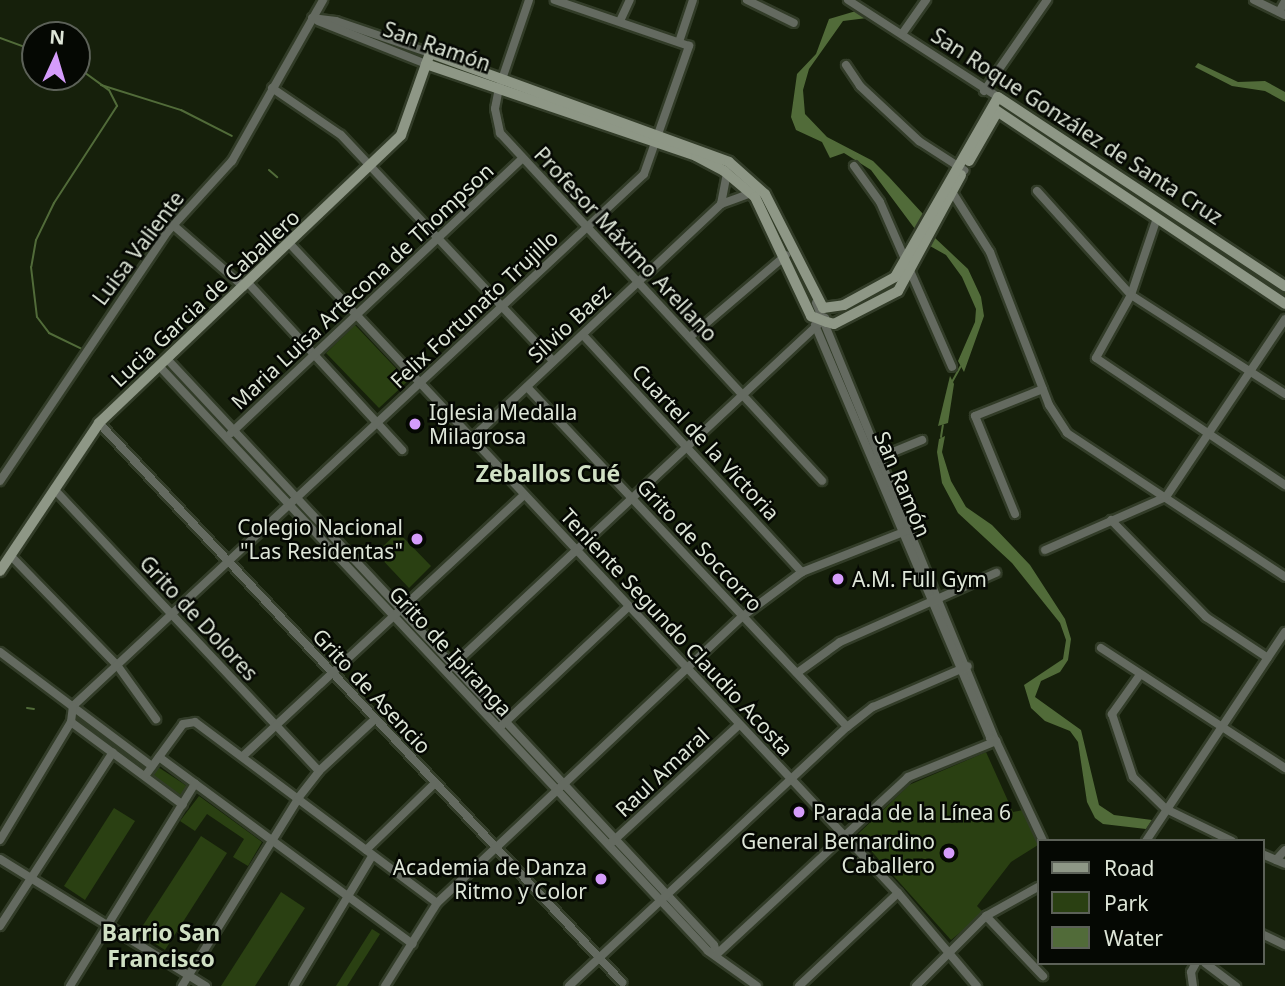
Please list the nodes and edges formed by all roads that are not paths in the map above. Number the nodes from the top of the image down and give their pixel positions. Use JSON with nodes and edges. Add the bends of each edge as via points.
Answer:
{"nodes":[{"id":1,"x":323,"y":0,"type":"edge"},
{"id":2,"x":529,"y":0,"type":"edge"},
{"id":3,"x":555,"y":0,"type":"edge"},
{"id":4,"x":630,"y":0,"type":"edge"},
{"id":5,"x":693,"y":0,"type":"edge"},
{"id":6,"x":747,"y":0,"type":"edge"},
{"id":7,"x":848,"y":0,"type":"edge"},
{"id":8,"x":926,"y":0,"type":"edge"},
{"id":9,"x":1047,"y":0,"type":"edge"},
{"id":10,"x":1254,"y":0,"type":"edge"},
{"id":11,"x":1285,"y":1,"type":"edge"},
{"id":12,"x":1282,"y":13,"type":"edge"},
{"id":13,"x":312,"y":18,"type":"junction"},
{"id":14,"x":620,"y":21,"type":"junction"},
{"id":15,"x":794,"y":23,"type":"dead end"},
{"id":16,"x":902,"y":34,"type":"junction"},
{"id":17,"x":679,"y":42,"type":"junction"},
{"id":18,"x":428,"y":59,"type":"junction"},
{"id":19,"x":846,"y":65,"type":"dead end"},
{"id":20,"x":500,"y":83,"type":"junction"},
{"id":21,"x":272,"y":88,"type":"junction"},
{"id":22,"x":984,"y":90,"type":"junction"},
{"id":23,"x":998,"y":104,"type":"junction"},
{"id":24,"x":1020,"y":126,"type":"junction"},
{"id":25,"x":986,"y":133,"type":"junction"},
{"id":26,"x":658,"y":138,"type":"junction"},
{"id":27,"x":522,"y":159,"type":"junction"},
{"id":28,"x":855,"y":166,"type":"dead end"},
{"id":29,"x":371,"y":167,"type":"junction"},
{"id":30,"x":961,"y":169,"type":"junction"},
{"id":31,"x":727,"y":172,"type":"junction"},
{"id":32,"x":950,"y":188,"type":"junction"},
{"id":33,"x":1037,"y":191,"type":"dead end"},
{"id":34,"x":751,"y":193,"type":"junction"},
{"id":35,"x":720,"y":204,"type":"junction"},
{"id":36,"x":1157,"y":218,"type":"junction"},
{"id":37,"x":173,"y":225,"type":"junction"},
{"id":38,"x":588,"y":226,"type":"junction"},
{"id":39,"x":438,"y":239,"type":"junction"},
{"id":40,"x":290,"y":244,"type":"junction"},
{"id":41,"x":786,"y":255,"type":"junction"},
{"id":42,"x":908,"y":265,"type":"junction"},
{"id":43,"x":639,"y":282,"type":"junction"},
{"id":44,"x":246,"y":285,"type":"junction"},
{"id":45,"x":1285,"y":286,"type":"edge"},
{"id":46,"x":1131,"y":295,"type":"junction"},
{"id":47,"x":816,"y":302,"type":"junction"},
{"id":48,"x":1285,"y":304,"type":"edge"},
{"id":49,"x":500,"y":307,"type":"junction"},
{"id":50,"x":831,"y":308,"type":"junction"},
{"id":51,"x":355,"y":313,"type":"junction"},
{"id":52,"x":1285,"y":319,"type":"edge"},
{"id":53,"x":820,"y":326,"type":"junction"},
{"id":54,"x":583,"y":335,"type":"junction"},
{"id":55,"x":690,"y":337,"type":"junction"},
{"id":56,"x":313,"y":354,"type":"junction"},
{"id":57,"x":553,"y":361,"type":"junction"},
{"id":58,"x":164,"y":364,"type":"junction"},
{"id":59,"x":952,"y":367,"type":"dead end"},
{"id":60,"x":1251,"y":372,"type":"junction"},
{"id":61,"x":421,"y":385,"type":"junction"},
{"id":62,"x":527,"y":387,"type":"junction"},
{"id":63,"x":1043,"y":389,"type":"junction"},
{"id":64,"x":742,"y":393,"type":"junction"},
{"id":65,"x":1285,"y":394,"type":"edge"},
{"id":66,"x":378,"y":422,"type":"junction"},
{"id":67,"x":99,"y":423,"type":"junction"},
{"id":68,"x":234,"y":431,"type":"junction"},
{"id":69,"x":1208,"y":435,"type":"junction"},
{"id":70,"x":226,"y":438,"type":"junction"},
{"id":71,"x":471,"y":439,"type":"junction"},
{"id":72,"x":922,"y":440,"type":"dead end"},
{"id":73,"x":687,"y":445,"type":"junction"},
{"id":74,"x":402,"y":450,"type":"dead end"},
{"id":75,"x":876,"y":459,"type":"junction"},
{"id":76,"x":0,"y":481,"type":"edge"},
{"id":77,"x":822,"y":481,"type":"dead end"},
{"id":78,"x":1285,"y":485,"type":"edge"},
{"id":79,"x":54,"y":489,"type":"junction"},
{"id":80,"x":523,"y":496,"type":"junction"},
{"id":81,"x":1166,"y":497,"type":"junction"},
{"id":82,"x":631,"y":498,"type":"junction"},
{"id":83,"x":293,"y":502,"type":"junction"},
{"id":84,"x":1015,"y":514,"type":"dead end"},
{"id":85,"x":1111,"y":520,"type":"junction"},
{"id":86,"x":906,"y":530,"type":"junction"},
{"id":87,"x":575,"y":549,"type":"junction"},
{"id":88,"x":1045,"y":550,"type":"dead end"},
{"id":89,"x":10,"y":555,"type":"junction"},
{"id":90,"x":227,"y":562,"type":"junction"},
{"id":91,"x":0,"y":570,"type":"edge"},
{"id":92,"x":802,"y":572,"type":"junction"},
{"id":93,"x":996,"y":573,"type":"dead end"},
{"id":94,"x":1285,"y":577,"type":"edge"},
{"id":95,"x":936,"y":600,"type":"junction"},
{"id":96,"x":628,"y":607,"type":"junction"},
{"id":97,"x":172,"y":614,"type":"junction"},
{"id":98,"x":399,"y":615,"type":"junction"},
{"id":99,"x":743,"y":617,"type":"junction"},
{"id":100,"x":1285,"y":632,"type":"edge"},
{"id":101,"x":1101,"y":648,"type":"dead end"},
{"id":102,"x":0,"y":652,"type":"edge"},
{"id":103,"x":1268,"y":659,"type":"junction"},
{"id":104,"x":117,"y":664,"type":"junction"},
{"id":105,"x":964,"y":668,"type":"junction"},
{"id":106,"x":449,"y":669,"type":"junction"},
{"id":107,"x":689,"y":671,"type":"junction"},
{"id":108,"x":797,"y":673,"type":"junction"},
{"id":109,"x":333,"y":675,"type":"junction"},
{"id":110,"x":1139,"y":676,"type":"junction"},
{"id":111,"x":73,"y":706,"type":"junction"},
{"id":112,"x":156,"y":719,"type":"dead end"},
{"id":113,"x":374,"y":720,"type":"junction"},
{"id":114,"x":71,"y":722,"type":"junction"},
{"id":115,"x":275,"y":725,"type":"junction"},
{"id":116,"x":502,"y":725,"type":"junction"},
{"id":117,"x":739,"y":725,"type":"junction"},
{"id":118,"x":847,"y":727,"type":"junction"},
{"id":119,"x":1220,"y":727,"type":"junction"},
{"id":120,"x":996,"y":741,"type":"junction"},
{"id":121,"x":113,"y":752,"type":"junction"},
{"id":122,"x":243,"y":756,"type":"junction"},
{"id":123,"x":159,"y":757,"type":"junction"},
{"id":124,"x":152,"y":766,"type":"junction"},
{"id":125,"x":1285,"y":768,"type":"edge"},
{"id":126,"x":319,"y":771,"type":"junction"},
{"id":127,"x":145,"y":776,"type":"junction"},
{"id":128,"x":792,"y":780,"type":"junction"},
{"id":129,"x":195,"y":784,"type":"junction"},
{"id":130,"x":434,"y":784,"type":"junction"},
{"id":131,"x":560,"y":787,"type":"junction"},
{"id":132,"x":299,"y":797,"type":"junction"},
{"id":133,"x":183,"y":805,"type":"junction"},
{"id":134,"x":1166,"y":808,"type":"junction"},
{"id":135,"x":844,"y":836,"type":"junction"},
{"id":136,"x":1148,"y":838,"type":"edge"},
{"id":137,"x":1042,"y":839,"type":"edge"},
{"id":138,"x":1228,"y":839,"type":"edge"},
{"id":139,"x":0,"y":840,"type":"edge"},
{"id":140,"x":272,"y":840,"type":"junction"},
{"id":141,"x":612,"y":842,"type":"junction"},
{"id":142,"x":494,"y":848,"type":"junction"},
{"id":143,"x":1285,"y":850,"type":"edge"},
{"id":144,"x":369,"y":853,"type":"junction"},
{"id":145,"x":1264,"y":855,"type":"edge"},
{"id":146,"x":0,"y":859,"type":"edge"},
{"id":147,"x":1276,"y":860,"type":"junction"},
{"id":148,"x":1285,"y":864,"type":"edge"},
{"id":149,"x":32,"y":878,"type":"junction"},
{"id":150,"x":1036,"y":888,"type":"edge"},
{"id":151,"x":898,"y":893,"type":"junction"},
{"id":152,"x":348,"y":898,"type":"junction"},
{"id":153,"x":664,"y":898,"type":"junction"},
{"id":154,"x":437,"y":903,"type":"junction"},
{"id":155,"x":986,"y":916,"type":"junction"},
{"id":156,"x":108,"y":924,"type":"junction"},
{"id":157,"x":0,"y":926,"type":"edge"},
{"id":158,"x":1264,"y":935,"type":"edge"},
{"id":159,"x":412,"y":944,"type":"junction"},
{"id":160,"x":1285,"y":945,"type":"edge"},
{"id":161,"x":949,"y":949,"type":"junction"},
{"id":162,"x":717,"y":954,"type":"junction"},
{"id":163,"x":600,"y":960,"type":"junction"},
{"id":164,"x":1195,"y":965,"type":"edge"},
{"id":165,"x":1208,"y":965,"type":"edge"},
{"id":166,"x":189,"y":975,"type":"junction"},
{"id":167,"x":1043,"y":976,"type":"dead end"},
{"id":168,"x":622,"y":982,"type":"dead end"},
{"id":169,"x":70,"y":986,"type":"edge"},
{"id":170,"x":182,"y":986,"type":"edge"},
{"id":171,"x":206,"y":986,"type":"edge"},
{"id":172,"x":294,"y":986,"type":"edge"},
{"id":173,"x":385,"y":986,"type":"edge"},
{"id":174,"x":569,"y":986,"type":"edge"},
{"id":175,"x":757,"y":986,"type":"edge"},
{"id":176,"x":799,"y":986,"type":"edge"},
{"id":177,"x":916,"y":986,"type":"edge"},
{"id":178,"x":977,"y":986,"type":"edge"},
{"id":179,"x":1193,"y":986,"type":"edge"},
{"id":180,"x":1236,"y":986,"type":"edge"}],
"edges":[{"from":1,"to":13,"type":"street","name":"Luisa Valiente"},
{"from":2,"to":20,"type":"street","name":"Profesor Máximo Arellano"},
{"from":3,"to":14,"type":"street"},
{"from":4,"to":14,"type":"street"},
{"from":5,"to":17,"type":"street"},
{"from":6,"to":15,"type":"street"},
{"from":7,"to":16,"type":"street","name":"San Roque González de Santa Cruz"},
{"from":8,"to":16,"type":"street"},
{"from":9,"to":22,"type":"street"},
{"from":10,"to":12,"type":"street"},
{"from":11,"to":12,"type":"street"},
{"from":13,"to":18,"type":"street","name":"San Ramón"},
{"from":13,"to":21,"type":"street","name":"Luisa Valiente"},
{"from":14,"to":17,"type":"street"},
{"from":16,"to":22,"type":"street","name":"San Roque González de Santa Cruz"},
{"from":17,"to":26,"type":"street","name":"Felix Fortunato Trujillo","via":[[689,46]]},
{"from":18,"to":20,"type":"street","name":"San Ramón"},
{"from":18,"to":29,"type":"street","name":"Lucia Garcia de Caballero","via":[[401,135]]},
{"from":19,"to":30,"type":"street","via":[[860,86],[919,141]]},
{"from":20,"to":26,"type":"street","name":"San Ramón"},
{"from":20,"to":27,"type":"street","name":"Profesor Máximo Arellano","via":[[495,120]]},
{"from":21,"to":29,"type":"street","via":[[332,127]]},
{"from":21,"to":37,"type":"street","name":"Luisa Valiente","via":[[232,161]]},
{"from":22,"to":23,"type":"street","name":"San Roque González de Santa Cruz"},
{"from":23,"to":24,"type":"street"},
{"from":23,"to":25,"type":"street"},
{"from":23,"to":30,"type":"street"},
{"from":23,"to":45,"type":"street","name":"San Roque González de Santa Cruz"},
{"from":24,"to":25,"type":"street","via":[[1001,126]]},
{"from":24,"to":36,"type":"street"},
{"from":25,"to":30,"type":"street"},
{"from":26,"to":31,"type":"street","name":"San Ramón"},
{"from":26,"to":38,"type":"street","name":"Felix Fortunato Trujillo","via":[[645,174]]},
{"from":26,"to":47,"type":"street","name":"San Ramón","via":[[729,162],[765,194]]},
{"from":27,"to":38,"type":"street","name":"Profesor Máximo Arellano"},
{"from":27,"to":39,"type":"street","name":"Maria Luisa Artecona de Thompson"},
{"from":28,"to":42,"type":"street","via":[[880,202]]},
{"from":29,"to":39,"type":"street"},
{"from":29,"to":40,"type":"street","name":"Lucia Garcia de Caballero"},
{"from":30,"to":32,"type":"street"},
{"from":31,"to":34,"type":"street","name":"San Ramón"},
{"from":31,"to":35,"type":"street"},
{"from":32,"to":42,"type":"street"},
{"from":32,"to":63,"type":"street","via":[[1002,278]]},
{"from":33,"to":46,"type":"street"},
{"from":34,"to":35,"type":"street","name":"Silvio Baez"},
{"from":34,"to":41,"type":"street","name":"San Ramón"},
{"from":35,"to":43,"type":"street","name":"Silvio Baez"},
{"from":36,"to":46,"type":"street"},
{"from":36,"to":48,"type":"street"},
{"from":37,"to":44,"type":"street"},
{"from":37,"to":76,"type":"street","name":"Luisa Valiente"},
{"from":38,"to":43,"type":"street","name":"Profesor Máximo Arellano"},
{"from":38,"to":49,"type":"street","name":"Felix Fortunato Trujillo"},
{"from":39,"to":49,"type":"street"},
{"from":39,"to":51,"type":"street","name":"Maria Luisa Artecona de Thompson"},
{"from":40,"to":44,"type":"street","name":"Lucia Garcia de Caballero"},
{"from":40,"to":51,"type":"street","name":"Teniente Segundo Claudio Acosta"},
{"from":41,"to":53,"type":"street","name":"San Ramón"},
{"from":41,"to":55,"type":"street"},
{"from":42,"to":50,"type":"street","via":[[883,286]]},
{"from":42,"to":53,"type":"street","via":[[892,297]]},
{"from":42,"to":59,"type":"street"},
{"from":43,"to":54,"type":"street","name":"Silvio Baez"},
{"from":43,"to":55,"type":"street","name":"Profesor Máximo Arellano"},
{"from":44,"to":56,"type":"street"},
{"from":44,"to":58,"type":"street","name":"Lucia Garcia de Caballero"},
{"from":46,"to":60,"type":"street"},
{"from":46,"to":69,"type":"street","via":[[1096,358]]},
{"from":47,"to":50,"type":"street"},
{"from":47,"to":53,"type":"street","name":"San Ramón"},
{"from":49,"to":57,"type":"street"},
{"from":49,"to":61,"type":"street","name":"Felix Fortunato Trujillo"},
{"from":50,"to":53,"type":"street"},
{"from":51,"to":56,"type":"street","name":"Maria Luisa Artecona de Thompson"},
{"from":51,"to":61,"type":"street","name":"Teniente Segundo Claudio Acosta"},
{"from":52,"to":60,"type":"street"},
{"from":53,"to":64,"type":"street"},
{"from":53,"to":75,"type":"street","name":"San Ramón"},
{"from":54,"to":57,"type":"street","name":"Silvio Baez"},
{"from":54,"to":73,"type":"street","name":"Cuartel de la Victoria"},
{"from":55,"to":64,"type":"street","name":"Profesor Máximo Arellano"},
{"from":56,"to":66,"type":"street"},
{"from":56,"to":68,"type":"street","name":"Maria Luisa Artecona de Thompson"},
{"from":57,"to":62,"type":"street","name":"Silvio Baez"},
{"from":58,"to":67,"type":"street","name":"Lucia Garcia de Caballero"},
{"from":58,"to":68,"type":"street","name":"Grito de Ipiranga"},
{"from":58,"to":70,"type":"street","name":"Grito de Ipiranga"},
{"from":60,"to":65,"type":"street"},
{"from":60,"to":69,"type":"street"},
{"from":61,"to":66,"type":"street","name":"Felix Fortunato Trujillo"},
{"from":61,"to":71,"type":"street","name":"Teniente Segundo Claudio Acosta"},
{"from":62,"to":71,"type":"street","name":"Silvio Baez"},
{"from":62,"to":82,"type":"street","name":"Grito de Soccorro"},
{"from":63,"to":81,"type":"street","via":[[1067,433]]},
{"from":63,"to":84,"type":"street","via":[[975,416]]},
{"from":64,"to":73,"type":"street"},
{"from":64,"to":77,"type":"street","name":"Profesor Máximo Arellano"},
{"from":66,"to":74,"type":"street"},
{"from":66,"to":83,"type":"street","name":"Felix Fortunato Trujillo"},
{"from":67,"to":79,"type":"street","name":"Lucia Garcia de Caballero"},
{"from":67,"to":90,"type":"street","name":"Grito de Asencio"},
{"from":68,"to":70,"type":"street","name":"Maria Luisa Artecona de Thompson"},
{"from":68,"to":83,"type":"street","name":"Grito de Ipiranga"},
{"from":69,"to":78,"type":"street"},
{"from":69,"to":81,"type":"street"},
{"from":70,"to":83,"type":"street","name":"Grito de Ipiranga"},
{"from":71,"to":80,"type":"street","name":"Teniente Segundo Claudio Acosta"},
{"from":72,"to":75,"type":"street"},
{"from":73,"to":82,"type":"street"},
{"from":73,"to":92,"type":"street","name":"Cuartel de la Victoria"},
{"from":75,"to":86,"type":"street","name":"San Ramón"},
{"from":79,"to":89,"type":"street","name":"Lucia Garcia de Caballero"},
{"from":79,"to":97,"type":"street","name":"Grito de Dolores"},
{"from":80,"to":87,"type":"street","name":"Teniente Segundo Claudio Acosta"},
{"from":80,"to":98,"type":"street"},
{"from":81,"to":85,"type":"street"},
{"from":81,"to":94,"type":"street"},
{"from":82,"to":87,"type":"street"},
{"from":82,"to":99,"type":"street","name":"Grito de Soccorro"},
{"from":83,"to":90,"type":"street","name":"Felix Fortunato Trujillo"},
{"from":83,"to":98,"type":"street","name":"Grito de Ipiranga"},
{"from":85,"to":88,"type":"street"},
{"from":85,"to":103,"type":"street","via":[[1206,617]]},
{"from":86,"to":92,"type":"street"},
{"from":86,"to":95,"type":"street","name":"San Ramón"},
{"from":87,"to":96,"type":"street","name":"Teniente Segundo Claudio Acosta"},
{"from":87,"to":106,"type":"street"},
{"from":89,"to":91,"type":"street","name":"Lucia Garcia de Caballero"},
{"from":89,"to":104,"type":"street"},
{"from":90,"to":97,"type":"street","name":"Felix Fortunato Trujillo"},
{"from":90,"to":109,"type":"street","name":"Grito de Asencio"},
{"from":92,"to":99,"type":"street"},
{"from":93,"to":95,"type":"street"},
{"from":95,"to":105,"type":"street","name":"San Ramón"},
{"from":95,"to":108,"type":"street","via":[[840,642]]},
{"from":96,"to":107,"type":"street","name":"Teniente Segundo Claudio Acosta"},
{"from":96,"to":116,"type":"street"},
{"from":97,"to":104,"type":"street","name":"Felix Fortunato Trujillo"},
{"from":97,"to":115,"type":"street","name":"Grito de Dolores"},
{"from":98,"to":106,"type":"street","name":"Grito de Ipiranga"},
{"from":98,"to":109,"type":"street"},
{"from":99,"to":107,"type":"street"},
{"from":99,"to":108,"type":"street","name":"Grito de Soccorro"},
{"from":100,"to":103,"type":"street"},
{"from":101,"to":110,"type":"street"},
{"from":102,"to":111,"type":"street"},
{"from":103,"to":119,"type":"street"},
{"from":104,"to":111,"type":"street","name":"Felix Fortunato Trujillo"},
{"from":104,"to":112,"type":"street"},
{"from":105,"to":118,"type":"street","via":[[873,707]]},
{"from":105,"to":120,"type":"street","name":"San Ramón"},
{"from":106,"to":116,"type":"street","name":"Grito de Ipiranga"},
{"from":107,"to":117,"type":"street","name":"Teniente Segundo Claudio Acosta"},
{"from":107,"to":131,"type":"street"},
{"from":108,"to":118,"type":"street","name":"Grito de Soccorro"},
{"from":109,"to":113,"type":"street","name":"Grito de Asencio"},
{"from":109,"to":115,"type":"street"},
{"from":110,"to":119,"type":"street"},
{"from":110,"to":134,"type":"street","via":[[1112,720],[1133,777]]},
{"from":111,"to":114,"type":"street"},
{"from":111,"to":124,"type":"street"},
{"from":113,"to":126,"type":"street"},
{"from":113,"to":130,"type":"street","name":"Grito de Asencio"},
{"from":114,"to":121,"type":"street"},
{"from":114,"to":139,"type":"street"},
{"from":115,"to":122,"type":"street"},
{"from":115,"to":126,"type":"street","name":"Grito de Dolores"},
{"from":116,"to":131,"type":"street","name":"Grito de Ipiranga"},
{"from":117,"to":128,"type":"street","name":"Teniente Segundo Claudio Acosta"},
{"from":117,"to":141,"type":"street","name":"Raul Amaral"},
{"from":118,"to":128,"type":"street"},
{"from":119,"to":125,"type":"street"},
{"from":119,"to":134,"type":"street"},
{"from":120,"to":135,"type":"street","via":[[908,776]]},
{"from":120,"to":137,"type":"street","name":"San Ramón"},
{"from":121,"to":127,"type":"street"},
{"from":121,"to":149,"type":"street"},
{"from":122,"to":123,"type":"street","via":[[190,722]]},
{"from":122,"to":132,"type":"street"},
{"from":123,"to":124,"type":"street"},
{"from":123,"to":129,"type":"street"},
{"from":124,"to":127,"type":"street"},
{"from":126,"to":132,"type":"street"},
{"from":127,"to":133,"type":"street"},
{"from":128,"to":135,"type":"street","name":"Teniente Segundo Claudio Acosta"},
{"from":128,"to":153,"type":"street"},
{"from":129,"to":133,"type":"street"},
{"from":129,"to":140,"type":"street"},
{"from":130,"to":142,"type":"street","name":"Grito de Asencio"},
{"from":130,"to":144,"type":"street"},
{"from":131,"to":141,"type":"street","name":"Grito de Ipiranga"},
{"from":131,"to":142,"type":"street"},
{"from":132,"to":140,"type":"street"},
{"from":132,"to":144,"type":"street"},
{"from":133,"to":156,"type":"street"},
{"from":134,"to":136,"type":"street"},
{"from":134,"to":138,"type":"street"},
{"from":135,"to":151,"type":"street","name":"Teniente Segundo Claudio Acosta"},
{"from":135,"to":162,"type":"street"},
{"from":140,"to":152,"type":"street"},
{"from":140,"to":166,"type":"street"},
{"from":141,"to":153,"type":"street","name":"Grito de Ipiranga"},
{"from":142,"to":154,"type":"street"},
{"from":142,"to":163,"type":"street","name":"Grito de Asencio"},
{"from":143,"to":147,"type":"street"},
{"from":144,"to":152,"type":"street"},
{"from":144,"to":154,"type":"street"},
{"from":145,"to":147,"type":"street"},
{"from":146,"to":149,"type":"street"},
{"from":147,"to":148,"type":"street"},
{"from":149,"to":156,"type":"street"},
{"from":149,"to":157,"type":"street"},
{"from":150,"to":155,"type":"street"},
{"from":151,"to":161,"type":"street","name":"Teniente Segundo Claudio Acosta"},
{"from":151,"to":176,"type":"street"},
{"from":152,"to":159,"type":"street"},
{"from":152,"to":172,"type":"street"},
{"from":153,"to":162,"type":"street","name":"Grito de Ipiranga","via":[[708,951]]},
{"from":153,"to":163,"type":"street"},
{"from":154,"to":159,"type":"street"},
{"from":155,"to":161,"type":"street"},
{"from":155,"to":167,"type":"street"},
{"from":156,"to":166,"type":"street"},
{"from":156,"to":169,"type":"street"},
{"from":158,"to":160,"type":"street"},
{"from":159,"to":173,"type":"street"},
{"from":161,"to":177,"type":"street"},
{"from":161,"to":178,"type":"street","name":"Teniente Segundo Claudio Acosta"},
{"from":162,"to":175,"type":"street","name":"Grito de Ipiranga"},
{"from":163,"to":168,"type":"street","name":"Grito de Asencio"},
{"from":163,"to":174,"type":"street"},
{"from":164,"to":179,"type":"street"},
{"from":165,"to":180,"type":"street"},
{"from":166,"to":170,"type":"street"},
{"from":166,"to":171,"type":"street"}]}
